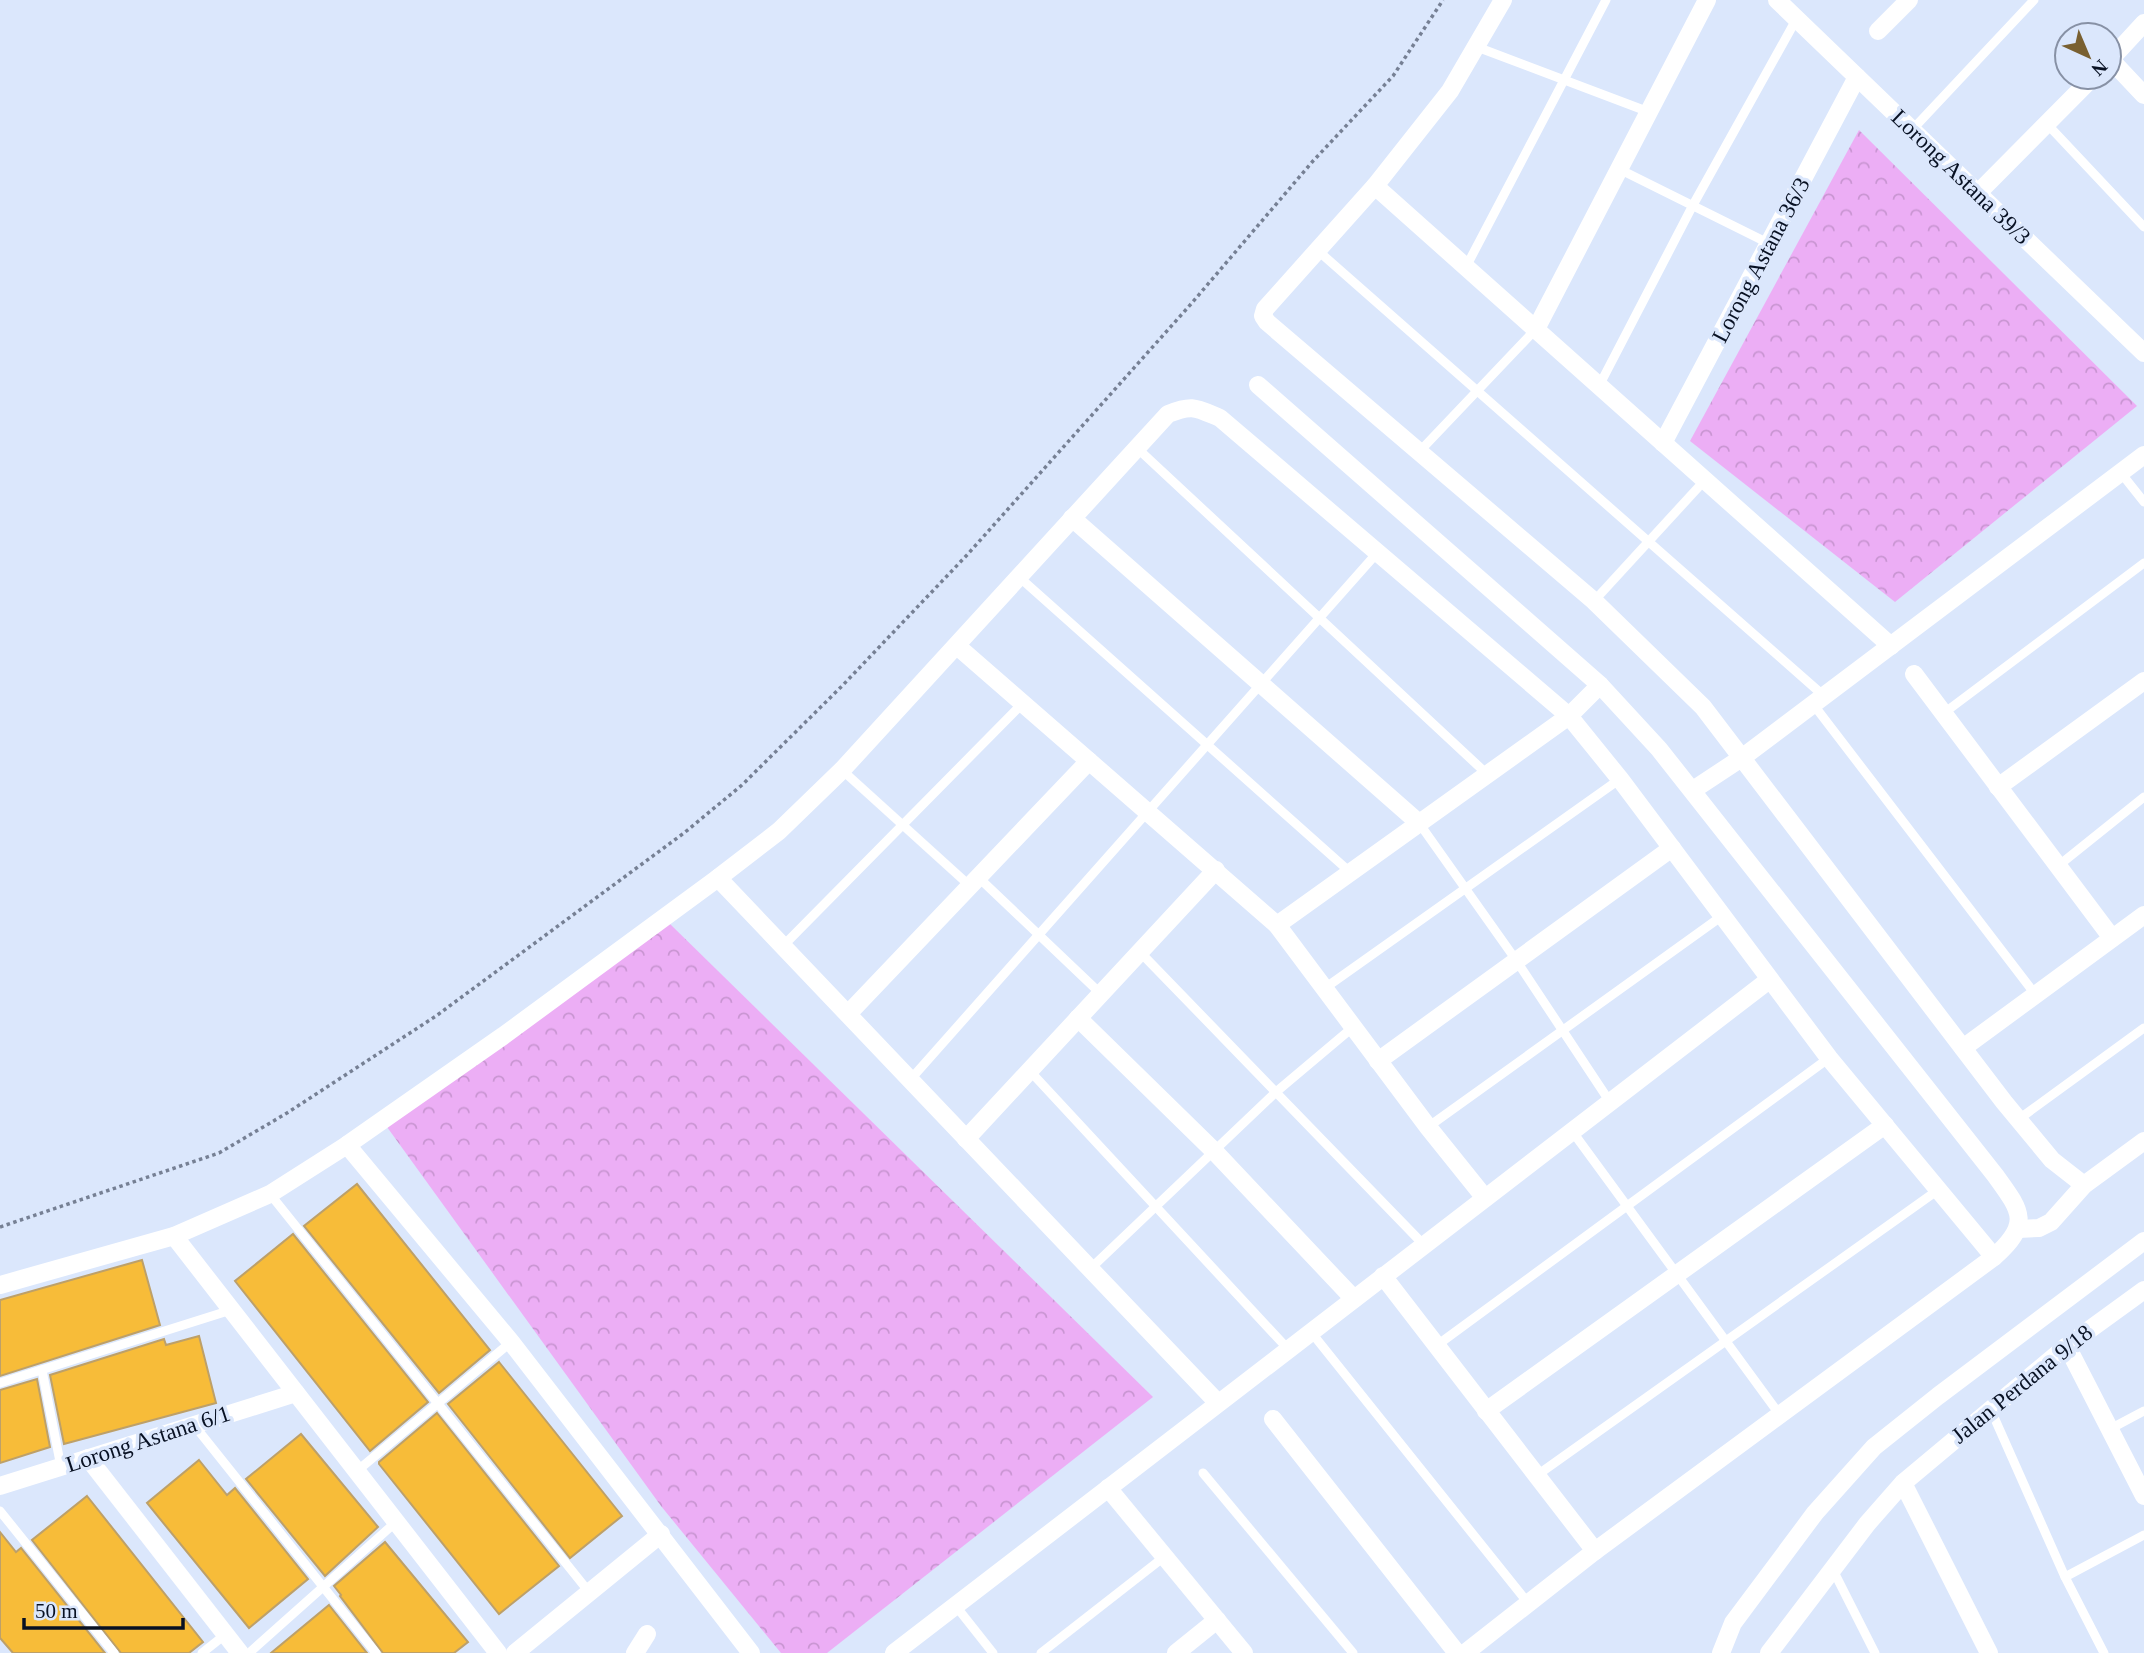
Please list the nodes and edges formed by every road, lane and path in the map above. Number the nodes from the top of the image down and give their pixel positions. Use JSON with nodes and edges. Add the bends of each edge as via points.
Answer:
{"nodes":[{"id":1,"x":1443,"y":0,"type":"edge"},
{"id":2,"x":1503,"y":0,"type":"edge"},
{"id":3,"x":1606,"y":0,"type":"edge"},
{"id":4,"x":1707,"y":0,"type":"edge"},
{"id":5,"x":1777,"y":0,"type":"edge"},
{"id":6,"x":1909,"y":0,"type":"edge"},
{"id":7,"x":2034,"y":0,"type":"edge"},
{"id":8,"x":1797,"y":19,"type":"junction"},
{"id":9,"x":2144,"y":23,"type":"edge"},
{"id":10,"x":1878,"y":32,"type":"dead end"},
{"id":11,"x":2123,"y":45,"type":"edge"},
{"id":12,"x":1477,"y":47,"type":"junction"},
{"id":13,"x":2123,"y":74,"type":"edge"},
{"id":14,"x":1857,"y":77,"type":"junction"},
{"id":15,"x":1564,"y":80,"type":"junction"},
{"id":16,"x":2080,"y":91,"type":"edge"},
{"id":17,"x":2144,"y":95,"type":"edge"},
{"id":18,"x":1649,"y":113,"type":"junction"},
{"id":19,"x":2048,"y":125,"type":"junction"},
{"id":20,"x":1912,"y":130,"type":"junction"},
{"id":21,"x":1619,"y":169,"type":"junction"},
{"id":22,"x":1375,"y":186,"type":"junction"},
{"id":23,"x":1978,"y":193,"type":"junction"},
{"id":24,"x":1693,"y":205,"type":"junction"},
{"id":25,"x":2144,"y":227,"type":"edge"},
{"id":26,"x":1770,"y":244,"type":"junction"},
{"id":27,"x":1316,"y":249,"type":"junction"},
{"id":28,"x":1466,"y":267,"type":"junction"},
{"id":29,"x":1536,"y":329,"type":"junction"},
{"id":30,"x":2144,"y":354,"type":"edge"},
{"id":31,"x":1258,"y":384,"type":"dead end"},
{"id":32,"x":1599,"y":386,"type":"junction"},
{"id":33,"x":1478,"y":391,"type":"junction"},
{"id":34,"x":1663,"y":443,"type":"junction"},
{"id":35,"x":1137,"y":448,"type":"junction"},
{"id":36,"x":1419,"y":452,"type":"junction"},
{"id":37,"x":2144,"y":455,"type":"edge"},
{"id":38,"x":2121,"y":473,"type":"junction"},
{"id":39,"x":1705,"y":480,"type":"junction"},
{"id":40,"x":2144,"y":502,"type":"edge"},
{"id":41,"x":1072,"y":518,"type":"junction"},
{"id":42,"x":1648,"y":541,"type":"junction"},
{"id":43,"x":1377,"y":553,"type":"junction"},
{"id":44,"x":2144,"y":563,"type":"edge"},
{"id":45,"x":1018,"y":576,"type":"junction"},
{"id":46,"x":1594,"y":601,"type":"junction"},
{"id":47,"x":1320,"y":618,"type":"junction"},
{"id":48,"x":957,"y":646,"type":"junction"},
{"id":49,"x":1891,"y":646,"type":"junction"},
{"id":50,"x":1914,"y":674,"type":"dead end"},
{"id":51,"x":2144,"y":681,"type":"edge"},
{"id":52,"x":1262,"y":684,"type":"junction"},
{"id":53,"x":1600,"y":685,"type":"junction"},
{"id":54,"x":1819,"y":700,"type":"junction"},
{"id":55,"x":1021,"y":705,"type":"junction"},
{"id":56,"x":1944,"y":713,"type":"junction"},
{"id":57,"x":1569,"y":716,"type":"junction"},
{"id":58,"x":1208,"y":745,"type":"junction"},
{"id":59,"x":1743,"y":757,"type":"junction"},
{"id":60,"x":1089,"y":761,"type":"junction"},
{"id":61,"x":842,"y":770,"type":"junction"},
{"id":62,"x":1487,"y":774,"type":"junction"},
{"id":63,"x":1620,"y":779,"type":"junction"},
{"id":64,"x":1998,"y":787,"type":"junction"},
{"id":65,"x":1693,"y":790,"type":"junction"},
{"id":66,"x":2144,"y":797,"type":"edge"},
{"id":67,"x":1147,"y":814,"type":"junction"},
{"id":68,"x":1419,"y":823,"type":"junction"},
{"id":69,"x":902,"y":825,"type":"junction"},
{"id":70,"x":1672,"y":848,"type":"junction"},
{"id":71,"x":2057,"y":866,"type":"junction"},
{"id":72,"x":1216,"y":870,"type":"junction"},
{"id":73,"x":1350,"y":872,"type":"junction"},
{"id":74,"x":718,"y":878,"type":"junction"},
{"id":75,"x":974,"y":882,"type":"junction"},
{"id":76,"x":1464,"y":887,"type":"junction"},
{"id":77,"x":2144,"y":915,"type":"edge"},
{"id":78,"x":1721,"y":916,"type":"junction"},
{"id":79,"x":1277,"y":925,"type":"junction"},
{"id":80,"x":1038,"y":934,"type":"junction"},
{"id":81,"x":2112,"y":938,"type":"junction"},
{"id":82,"x":783,"y":946,"type":"junction"},
{"id":83,"x":1140,"y":952,"type":"junction"},
{"id":84,"x":1516,"y":960,"type":"junction"},
{"id":85,"x":1769,"y":980,"type":"junction"},
{"id":86,"x":1325,"y":988,"type":"junction"},
{"id":87,"x":1101,"y":993,"type":"junction"},
{"id":88,"x":2035,"y":994,"type":"junction"},
{"id":89,"x":848,"y":1014,"type":"junction"},
{"id":90,"x":1078,"y":1018,"type":"junction"},
{"id":91,"x":1352,"y":1027,"type":"junction"},
{"id":92,"x":2144,"y":1028,"type":"edge"},
{"id":93,"x":1562,"y":1031,"type":"junction"},
{"id":94,"x":1963,"y":1048,"type":"junction"},
{"id":95,"x":1829,"y":1058,"type":"junction"},
{"id":96,"x":1378,"y":1061,"type":"junction"},
{"id":97,"x":1029,"y":1070,"type":"junction"},
{"id":98,"x":910,"y":1080,"type":"junction"},
{"id":99,"x":1276,"y":1092,"type":"junction"},
{"id":100,"x":1610,"y":1102,"type":"junction"},
{"id":101,"x":2019,"y":1119,"type":"junction"},
{"id":102,"x":1885,"y":1125,"type":"junction"},
{"id":103,"x":1428,"y":1127,"type":"junction"},
{"id":104,"x":1572,"y":1131,"type":"junction"},
{"id":105,"x":966,"y":1139,"type":"junction"},
{"id":106,"x":2144,"y":1140,"type":"edge"},
{"id":107,"x":347,"y":1145,"type":"junction"},
{"id":108,"x":1215,"y":1152,"type":"junction"},
{"id":109,"x":2084,"y":1185,"type":"junction"},
{"id":110,"x":1938,"y":1190,"type":"junction"},
{"id":111,"x":270,"y":1194,"type":"junction"},
{"id":112,"x":1485,"y":1198,"type":"junction"},
{"id":113,"x":1627,"y":1206,"type":"junction"},
{"id":114,"x":1157,"y":1207,"type":"junction"},
{"id":115,"x":0,"y":1227,"type":"edge"},
{"id":116,"x":2018,"y":1229,"type":"junction"},
{"id":117,"x":174,"y":1236,"type":"junction"},
{"id":118,"x":2144,"y":1241,"type":"edge"},
{"id":119,"x":1424,"y":1245,"type":"junction"},
{"id":120,"x":1994,"y":1257,"type":"junction"},
{"id":121,"x":1090,"y":1269,"type":"junction"},
{"id":122,"x":1677,"y":1274,"type":"junction"},
{"id":123,"x":1383,"y":1276,"type":"junction"},
{"id":124,"x":0,"y":1285,"type":"edge"},
{"id":125,"x":2144,"y":1290,"type":"edge"},
{"id":126,"x":1354,"y":1299,"type":"junction"},
{"id":127,"x":231,"y":1310,"type":"junction"},
{"id":128,"x":1311,"y":1332,"type":"junction"},
{"id":129,"x":1726,"y":1341,"type":"junction"},
{"id":130,"x":511,"y":1342,"type":"junction"},
{"id":131,"x":1436,"y":1346,"type":"junction"},
{"id":132,"x":2067,"y":1346,"type":"junction"},
{"id":133,"x":1288,"y":1349,"type":"junction"},
{"id":134,"x":42,"y":1370,"type":"junction"},
{"id":135,"x":0,"y":1383,"type":"edge"},
{"id":136,"x":296,"y":1393,"type":"junction"},
{"id":137,"x":438,"y":1403,"type":"junction"},
{"id":138,"x":1218,"y":1403,"type":"junction"},
{"id":139,"x":1990,"y":1408,"type":"junction"},
{"id":140,"x":1486,"y":1411,"type":"junction"},
{"id":141,"x":2144,"y":1411,"type":"edge"},
{"id":142,"x":1780,"y":1415,"type":"junction"},
{"id":143,"x":1273,"y":1419,"type":"dead end"},
{"id":144,"x":194,"y":1425,"type":"junction"},
{"id":145,"x":2110,"y":1429,"type":"junction"},
{"id":146,"x":88,"y":1458,"type":"junction"},
{"id":147,"x":61,"y":1467,"type":"junction"},
{"id":148,"x":357,"y":1471,"type":"junction"},
{"id":149,"x":1203,"y":1473,"type":"dead end"},
{"id":150,"x":1536,"y":1476,"type":"junction"},
{"id":151,"x":1903,"y":1483,"type":"junction"},
{"id":152,"x":0,"y":1486,"type":"edge"},
{"id":153,"x":1108,"y":1488,"type":"junction"},
{"id":154,"x":2144,"y":1496,"type":"edge"},
{"id":155,"x":0,"y":1511,"type":"edge"},
{"id":156,"x":396,"y":1522,"type":"junction"},
{"id":157,"x":661,"y":1534,"type":"junction"},
{"id":158,"x":2144,"y":1535,"type":"edge"},
{"id":159,"x":1595,"y":1551,"type":"junction"},
{"id":160,"x":1164,"y":1557,"type":"junction"},
{"id":161,"x":1833,"y":1568,"type":"junction"},
{"id":162,"x":2066,"y":1577,"type":"junction"},
{"id":163,"x":323,"y":1587,"type":"junction"},
{"id":164,"x":589,"y":1592,"type":"junction"},
{"id":165,"x":1528,"y":1603,"type":"junction"},
{"id":166,"x":955,"y":1605,"type":"junction"},
{"id":167,"x":1216,"y":1620,"type":"junction"},
{"id":168,"x":226,"y":1634,"type":"junction"},
{"id":169,"x":647,"y":1634,"type":"dead end"},
{"id":170,"x":114,"y":1653,"type":"edge"},
{"id":171,"x":202,"y":1653,"type":"edge"},
{"id":172,"x":240,"y":1653,"type":"edge"},
{"id":173,"x":250,"y":1653,"type":"edge"},
{"id":174,"x":376,"y":1653,"type":"edge"},
{"id":175,"x":498,"y":1653,"type":"edge"},
{"id":176,"x":514,"y":1653,"type":"edge"},
{"id":177,"x":635,"y":1653,"type":"edge"},
{"id":178,"x":751,"y":1653,"type":"edge"},
{"id":179,"x":894,"y":1653,"type":"edge"},
{"id":180,"x":993,"y":1653,"type":"edge"},
{"id":181,"x":1041,"y":1653,"type":"edge"},
{"id":182,"x":1176,"y":1653,"type":"edge"},
{"id":183,"x":1244,"y":1653,"type":"edge"},
{"id":184,"x":1353,"y":1653,"type":"edge"},
{"id":185,"x":1457,"y":1653,"type":"edge"},
{"id":186,"x":1465,"y":1653,"type":"edge"},
{"id":187,"x":1721,"y":1653,"type":"edge"},
{"id":188,"x":1769,"y":1653,"type":"edge"},
{"id":189,"x":1875,"y":1653,"type":"edge"},
{"id":190,"x":1989,"y":1653,"type":"edge"},
{"id":191,"x":2104,"y":1653,"type":"edge"}],
"edges":[{"from":1,"to":115,"type":"path","via":[[1393,76],[967,555],[742,785],[436,1016],[219,1153]]},
{"from":2,"to":12,"type":"street"},
{"from":3,"to":15,"type":"lane"},
{"from":4,"to":18,"type":"street"},
{"from":5,"to":8,"type":"street","name":"Lorong Astana 39/3"},
{"from":6,"to":10,"type":"street"},
{"from":7,"to":20,"type":"lane"},
{"from":8,"to":14,"type":"street","name":"Lorong Astana 39/3"},
{"from":8,"to":24,"type":"lane"},
{"from":9,"to":11,"type":"street"},
{"from":12,"to":15,"type":"lane"},
{"from":12,"to":22,"type":"street","via":[[1450,90]]},
{"from":13,"to":17,"type":"street"},
{"from":14,"to":20,"type":"street","name":"Lorong Astana 39/3"},
{"from":14,"to":26,"type":"street","name":"Lorong Astana 36/3"},
{"from":15,"to":18,"type":"lane"},
{"from":15,"to":28,"type":"lane"},
{"from":16,"to":19,"type":"street"},
{"from":18,"to":21,"type":"street"},
{"from":19,"to":23,"type":"street"},
{"from":19,"to":25,"type":"lane"},
{"from":20,"to":23,"type":"street","name":"Lorong Astana 39/3"},
{"from":21,"to":24,"type":"lane"},
{"from":21,"to":29,"type":"street"},
{"from":22,"to":27,"type":"street"},
{"from":22,"to":28,"type":"street"},
{"from":23,"to":30,"type":"street","name":"Lorong Astana 39/3"},
{"from":24,"to":26,"type":"lane"},
{"from":24,"to":32,"type":"lane"},
{"from":26,"to":34,"type":"street","name":"Lorong Astana 36/3"},
{"from":27,"to":33,"type":"lane"},
{"from":27,"to":36,"type":"street","via":[[1263,316]]},
{"from":28,"to":29,"type":"street"},
{"from":29,"to":32,"type":"street"},
{"from":29,"to":33,"type":"lane"},
{"from":31,"to":53,"type":"street"},
{"from":32,"to":34,"type":"street"},
{"from":33,"to":36,"type":"lane"},
{"from":33,"to":42,"type":"lane"},
{"from":34,"to":39,"type":"street"},
{"from":35,"to":41,"type":"street"},
{"from":35,"to":43,"type":"street","via":[[1168,414],[1186,407],[1200,409],[1220,418]]},
{"from":35,"to":47,"type":"lane"},
{"from":36,"to":46,"type":"street"},
{"from":37,"to":38,"type":"street"},
{"from":38,"to":40,"type":"lane"},
{"from":38,"to":49,"type":"street"},
{"from":39,"to":42,"type":"lane"},
{"from":39,"to":49,"type":"street"},
{"from":41,"to":45,"type":"street"},
{"from":41,"to":52,"type":"street"},
{"from":42,"to":46,"type":"lane"},
{"from":42,"to":54,"type":"lane"},
{"from":43,"to":47,"type":"lane"},
{"from":43,"to":57,"type":"street"},
{"from":44,"to":56,"type":"lane"},
{"from":45,"to":48,"type":"street"},
{"from":45,"to":58,"type":"lane"},
{"from":46,"to":59,"type":"street","via":[[1703,706]]},
{"from":47,"to":52,"type":"lane"},
{"from":47,"to":62,"type":"lane"},
{"from":48,"to":55,"type":"street"},
{"from":48,"to":61,"type":"street"},
{"from":49,"to":54,"type":"street"},
{"from":50,"to":56,"type":"street"},
{"from":51,"to":64,"type":"street"},
{"from":52,"to":58,"type":"lane"},
{"from":52,"to":68,"type":"street"},
{"from":53,"to":57,"type":"street"},
{"from":53,"to":65,"type":"street"},
{"from":54,"to":59,"type":"street"},
{"from":54,"to":88,"type":"lane"},
{"from":55,"to":60,"type":"street"},
{"from":55,"to":69,"type":"lane"},
{"from":56,"to":64,"type":"street"},
{"from":57,"to":62,"type":"street"},
{"from":57,"to":63,"type":"street"},
{"from":58,"to":67,"type":"lane"},
{"from":58,"to":73,"type":"lane"},
{"from":59,"to":65,"type":"street"},
{"from":59,"to":94,"type":"street"},
{"from":60,"to":67,"type":"street"},
{"from":60,"to":75,"type":"street"},
{"from":61,"to":69,"type":"lane"},
{"from":61,"to":74,"type":"street","via":[[779,831]]},
{"from":62,"to":68,"type":"street"},
{"from":63,"to":70,"type":"street"},
{"from":63,"to":76,"type":"lane"},
{"from":64,"to":71,"type":"street"},
{"from":65,"to":116,"type":"street","via":[[1995,1175],[2014,1202]]},
{"from":66,"to":71,"type":"lane"},
{"from":67,"to":72,"type":"street"},
{"from":67,"to":80,"type":"lane"},
{"from":68,"to":73,"type":"street"},
{"from":68,"to":76,"type":"lane"},
{"from":69,"to":75,"type":"lane"},
{"from":69,"to":82,"type":"lane"},
{"from":70,"to":78,"type":"street"},
{"from":70,"to":84,"type":"street"},
{"from":71,"to":81,"type":"street"},
{"from":72,"to":79,"type":"street"},
{"from":72,"to":83,"type":"street"},
{"from":73,"to":79,"type":"street"},
{"from":74,"to":82,"type":"street"},
{"from":74,"to":107,"type":"street"},
{"from":75,"to":80,"type":"lane"},
{"from":75,"to":89,"type":"street"},
{"from":76,"to":84,"type":"lane"},
{"from":76,"to":86,"type":"lane"},
{"from":77,"to":81,"type":"street"},
{"from":78,"to":85,"type":"street"},
{"from":78,"to":93,"type":"lane"},
{"from":79,"to":86,"type":"street"},
{"from":80,"to":87,"type":"lane"},
{"from":80,"to":98,"type":"lane"},
{"from":81,"to":88,"type":"street"},
{"from":82,"to":89,"type":"street"},
{"from":83,"to":87,"type":"street"},
{"from":83,"to":99,"type":"lane"},
{"from":84,"to":93,"type":"lane"},
{"from":84,"to":96,"type":"street"},
{"from":85,"to":95,"type":"street"},
{"from":85,"to":100,"type":"street"},
{"from":86,"to":91,"type":"street"},
{"from":87,"to":90,"type":"street"},
{"from":88,"to":94,"type":"street"},
{"from":89,"to":98,"type":"street"},
{"from":90,"to":97,"type":"street"},
{"from":90,"to":108,"type":"street"},
{"from":91,"to":96,"type":"street"},
{"from":91,"to":99,"type":"lane"},
{"from":92,"to":101,"type":"lane"},
{"from":93,"to":100,"type":"lane"},
{"from":93,"to":103,"type":"lane"},
{"from":94,"to":101,"type":"street"},
{"from":95,"to":102,"type":"street"},
{"from":95,"to":113,"type":"lane"},
{"from":96,"to":103,"type":"street"},
{"from":97,"to":105,"type":"street"},
{"from":97,"to":114,"type":"lane"},
{"from":98,"to":105,"type":"street"},
{"from":99,"to":108,"type":"lane"},
{"from":99,"to":119,"type":"lane"},
{"from":100,"to":104,"type":"street"},
{"from":101,"to":109,"type":"street","via":[[2052,1160]]},
{"from":102,"to":110,"type":"street"},
{"from":102,"to":122,"type":"street"},
{"from":103,"to":112,"type":"street"},
{"from":104,"to":112,"type":"street"},
{"from":104,"to":113,"type":"lane"},
{"from":105,"to":121,"type":"street"},
{"from":106,"to":109,"type":"street"},
{"from":107,"to":111,"type":"street"},
{"from":107,"to":130,"type":"street"},
{"from":108,"to":114,"type":"lane"},
{"from":108,"to":126,"type":"street"},
{"from":109,"to":116,"type":"street","via":[[2051,1222]]},
{"from":110,"to":120,"type":"street"},
{"from":110,"to":129,"type":"lane"},
{"from":111,"to":117,"type":"street"},
{"from":111,"to":137,"type":"lane"},
{"from":112,"to":119,"type":"street"},
{"from":113,"to":122,"type":"lane"},
{"from":113,"to":131,"type":"lane"},
{"from":114,"to":121,"type":"lane"},
{"from":114,"to":133,"type":"lane"},
{"from":116,"to":120,"type":"street"},
{"from":117,"to":124,"type":"street"},
{"from":117,"to":127,"type":"street"},
{"from":118,"to":187,"type":"street","via":[[1874,1447],[1815,1513],[1733,1623]]},
{"from":119,"to":123,"type":"street"},
{"from":120,"to":142,"type":"street"},
{"from":121,"to":138,"type":"street"},
{"from":122,"to":129,"type":"lane"},
{"from":122,"to":140,"type":"street"},
{"from":123,"to":126,"type":"street"},
{"from":123,"to":131,"type":"street"},
{"from":125,"to":132,"type":"street","name":"Jalan Perdana 9/18"},
{"from":126,"to":128,"type":"street"},
{"from":127,"to":134,"type":"lane"},
{"from":127,"to":136,"type":"street"},
{"from":128,"to":133,"type":"street"},
{"from":128,"to":165,"type":"lane"},
{"from":129,"to":142,"type":"lane"},
{"from":129,"to":150,"type":"lane"},
{"from":130,"to":137,"type":"lane"},
{"from":130,"to":157,"type":"street"},
{"from":131,"to":140,"type":"street"},
{"from":132,"to":139,"type":"street","name":"Jalan Perdana 9/18"},
{"from":132,"to":145,"type":"street"},
{"from":133,"to":138,"type":"street"},
{"from":134,"to":135,"type":"lane"},
{"from":134,"to":147,"type":"lane"},
{"from":136,"to":144,"type":"street","name":"Lorong Astana 6/1"},
{"from":136,"to":148,"type":"street"},
{"from":137,"to":148,"type":"lane"},
{"from":137,"to":164,"type":"lane"},
{"from":138,"to":153,"type":"street"},
{"from":139,"to":151,"type":"street","name":"Jalan Perdana 9/18"},
{"from":139,"to":162,"type":"lane"},
{"from":140,"to":150,"type":"street"},
{"from":141,"to":145,"type":"lane"},
{"from":142,"to":159,"type":"street"},
{"from":143,"to":185,"type":"street"},
{"from":144,"to":146,"type":"street","name":"Lorong Astana 6/1"},
{"from":144,"to":163,"type":"lane"},
{"from":145,"to":154,"type":"street"},
{"from":146,"to":147,"type":"street","name":"Lorong Astana 6/1"},
{"from":146,"to":168,"type":"street"},
{"from":147,"to":152,"type":"street","name":"Lorong Astana 6/1"},
{"from":148,"to":156,"type":"street"},
{"from":149,"to":184,"type":"lane"},
{"from":150,"to":159,"type":"street"},
{"from":151,"to":161,"type":"street","name":"Jalan Perdana 9/18"},
{"from":151,"to":190,"type":"street"},
{"from":153,"to":160,"type":"street"},
{"from":153,"to":166,"type":"street"},
{"from":155,"to":170,"type":"lane"},
{"from":156,"to":163,"type":"lane"},
{"from":156,"to":175,"type":"street"},
{"from":157,"to":164,"type":"street"},
{"from":157,"to":178,"type":"street"},
{"from":158,"to":162,"type":"lane"},
{"from":159,"to":165,"type":"street"},
{"from":160,"to":167,"type":"street"},
{"from":160,"to":181,"type":"lane"},
{"from":161,"to":188,"type":"street","name":"Jalan Perdana 9/18"},
{"from":161,"to":189,"type":"lane"},
{"from":162,"to":191,"type":"lane"},
{"from":163,"to":173,"type":"lane"},
{"from":163,"to":174,"type":"lane"},
{"from":164,"to":176,"type":"street"},
{"from":165,"to":186,"type":"street"},
{"from":166,"to":179,"type":"street"},
{"from":166,"to":180,"type":"lane"},
{"from":167,"to":182,"type":"street"},
{"from":167,"to":183,"type":"street"},
{"from":168,"to":171,"type":"lane"},
{"from":168,"to":172,"type":"street"},
{"from":169,"to":177,"type":"street"}]}
